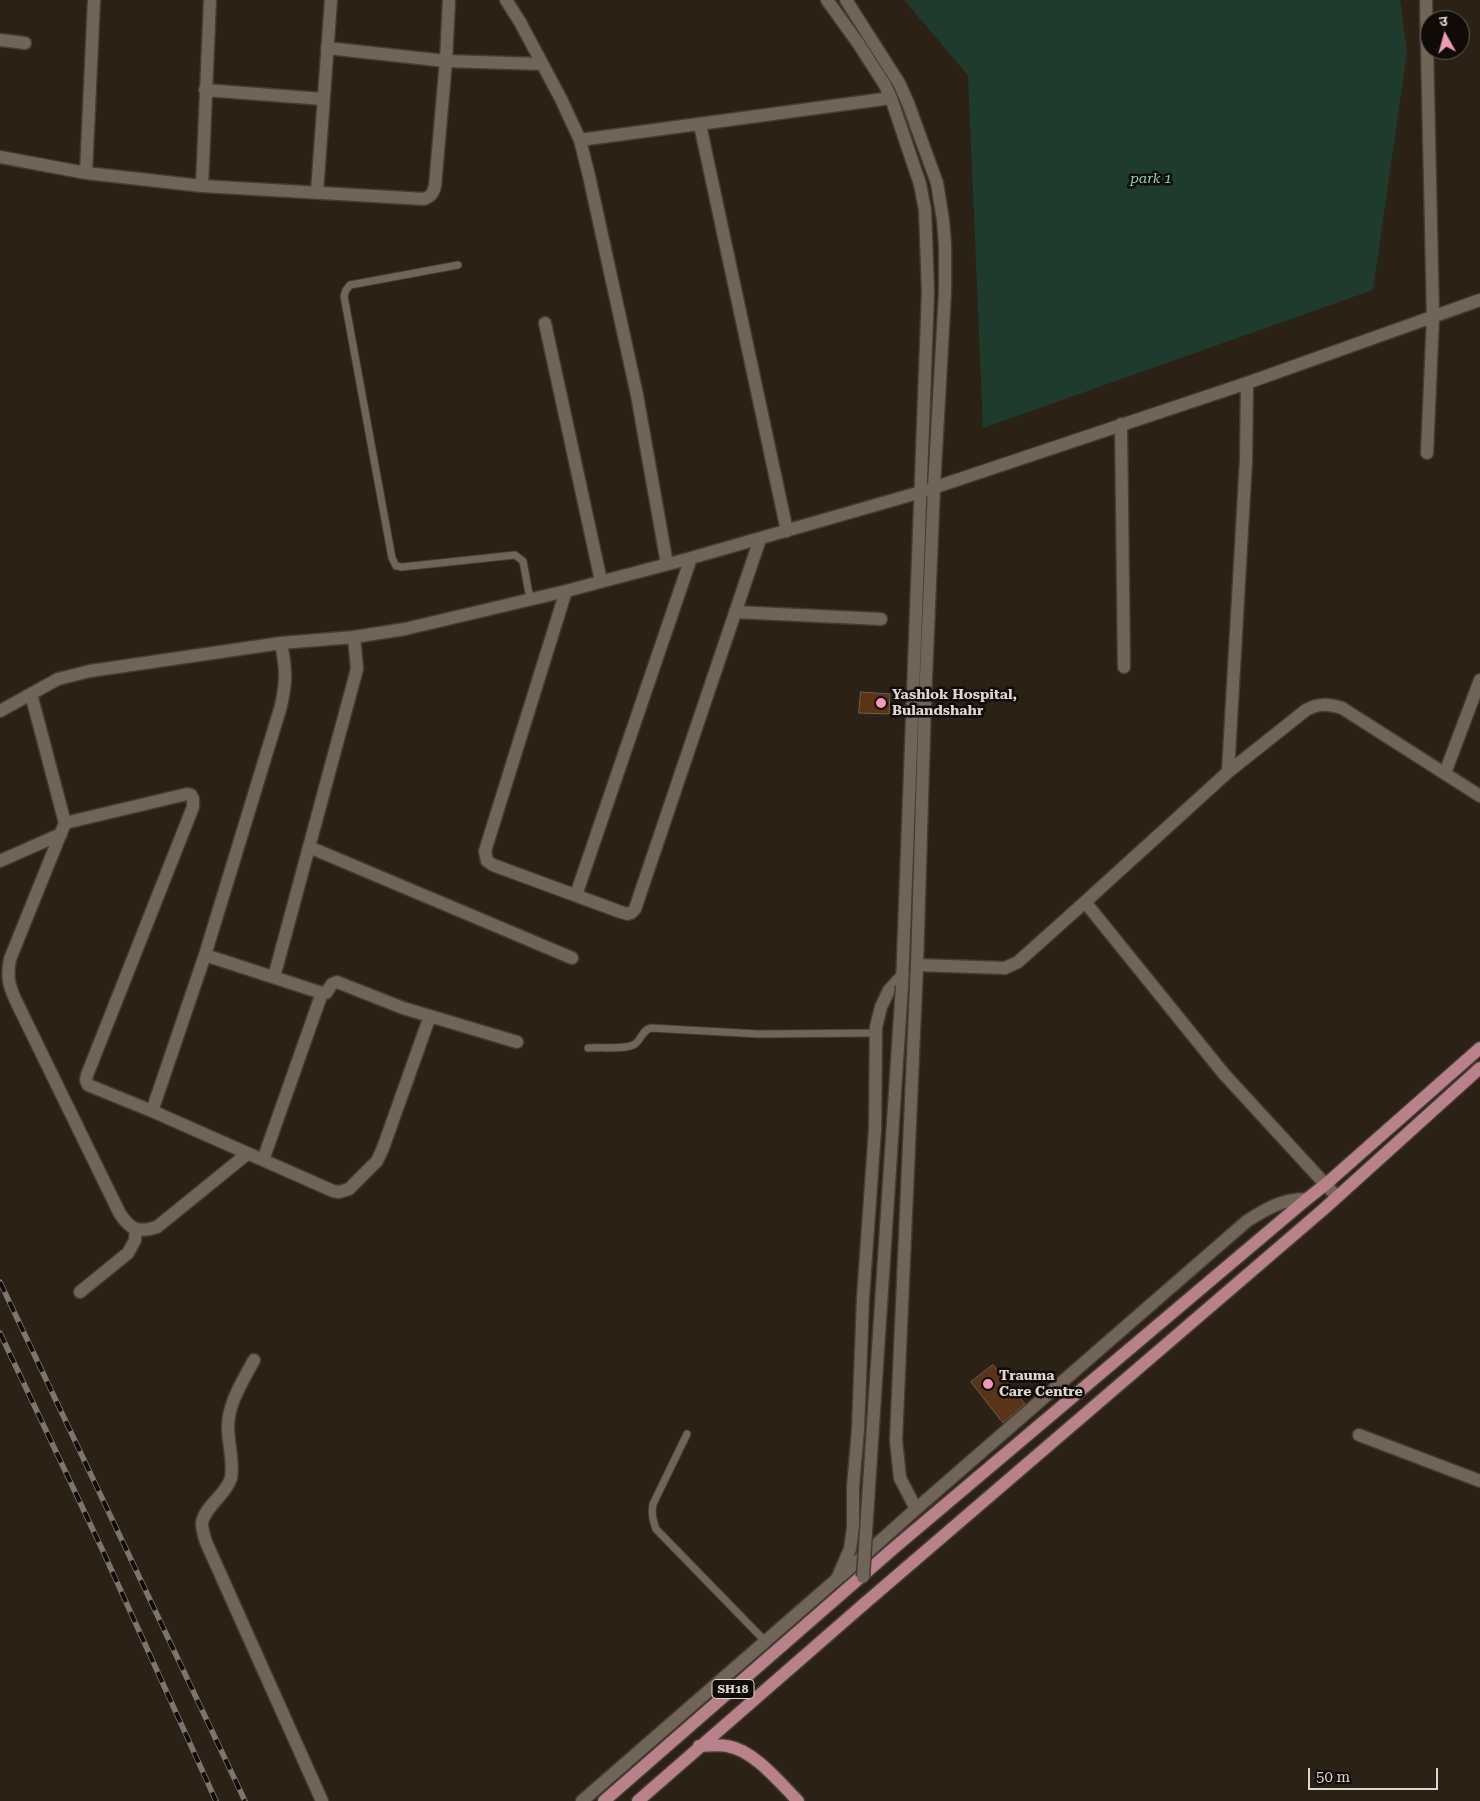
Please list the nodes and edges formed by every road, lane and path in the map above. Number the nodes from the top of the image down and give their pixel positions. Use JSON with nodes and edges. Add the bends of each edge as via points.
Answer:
{"nodes":[{"id":1,"x":94,"y":0,"type":"edge"},
{"id":2,"x":210,"y":0,"type":"edge"},
{"id":3,"x":331,"y":0,"type":"edge"},
{"id":4,"x":449,"y":0,"type":"edge"},
{"id":5,"x":506,"y":0,"type":"edge"},
{"id":6,"x":827,"y":0,"type":"edge"},
{"id":7,"x":846,"y":0,"type":"edge"},
{"id":8,"x":1426,"y":0,"type":"edge"},
{"id":9,"x":0,"y":40,"type":"edge"},
{"id":10,"x":25,"y":43,"type":"dead end"},
{"id":11,"x":327,"y":48,"type":"junction"},
{"id":12,"x":446,"y":61,"type":"junction"},
{"id":13,"x":542,"y":64,"type":"junction"},
{"id":14,"x":205,"y":90,"type":"junction"},
{"id":15,"x":891,"y":98,"type":"junction"},
{"id":16,"x":324,"y":99,"type":"junction"},
{"id":17,"x":700,"y":124,"type":"junction"},
{"id":18,"x":580,"y":140,"type":"junction"},
{"id":19,"x":0,"y":157,"type":"edge"},
{"id":20,"x":86,"y":173,"type":"junction"},
{"id":21,"x":202,"y":186,"type":"junction"},
{"id":22,"x":317,"y":192,"type":"junction"},
{"id":23,"x":458,"y":265,"type":"dead end"},
{"id":24,"x":1480,"y":300,"type":"edge"},
{"id":25,"x":1433,"y":317,"type":"junction"},
{"id":26,"x":545,"y":323,"type":"dead end"},
{"id":27,"x":1247,"y":383,"type":"junction"},
{"id":28,"x":1121,"y":424,"type":"junction"},
{"id":29,"x":1427,"y":453,"type":"dead end"},
{"id":30,"x":934,"y":487,"type":"junction"},
{"id":31,"x":921,"y":492,"type":"junction"},
{"id":32,"x":787,"y":531,"type":"junction"},
{"id":33,"x":760,"y":538,"type":"junction"},
{"id":34,"x":691,"y":558,"type":"junction"},
{"id":35,"x":667,"y":564,"type":"junction"},
{"id":36,"x":601,"y":582,"type":"junction"},
{"id":37,"x":566,"y":591,"type":"junction"},
{"id":38,"x":530,"y":600,"type":"junction"},
{"id":39,"x":735,"y":612,"type":"junction"},
{"id":40,"x":881,"y":618,"type":"dead end"},
{"id":41,"x":354,"y":637,"type":"junction"},
{"id":42,"x":281,"y":642,"type":"junction"},
{"id":43,"x":1124,"y":667,"type":"dead end"},
{"id":44,"x":1480,"y":680,"type":"edge"},
{"id":45,"x":30,"y":694,"type":"junction"},
{"id":46,"x":0,"y":711,"type":"edge"},
{"id":47,"x":1228,"y":772,"type":"junction"},
{"id":48,"x":1445,"y":774,"type":"junction"},
{"id":49,"x":1480,"y":796,"type":"edge"},
{"id":50,"x":63,"y":828,"type":"junction"},
{"id":51,"x":309,"y":847,"type":"junction"},
{"id":52,"x":0,"y":861,"type":"edge"},
{"id":53,"x":576,"y":895,"type":"junction"},
{"id":54,"x":1085,"y":902,"type":"junction"},
{"id":55,"x":205,"y":955,"type":"junction"},
{"id":56,"x":572,"y":958,"type":"dead end"},
{"id":57,"x":917,"y":965,"type":"junction"},
{"id":58,"x":274,"y":978,"type":"junction"},
{"id":59,"x":903,"y":980,"type":"junction"},
{"id":60,"x":322,"y":993,"type":"junction"},
{"id":61,"x":430,"y":1016,"type":"junction"},
{"id":62,"x":876,"y":1033,"type":"junction"},
{"id":63,"x":517,"y":1042,"type":"dead end"},
{"id":64,"x":588,"y":1048,"type":"dead end"},
{"id":65,"x":1480,"y":1048,"type":"edge"},
{"id":66,"x":1480,"y":1068,"type":"edge"},
{"id":67,"x":152,"y":1111,"type":"junction"},
{"id":68,"x":246,"y":1154,"type":"junction"},
{"id":69,"x":264,"y":1160,"type":"junction"},
{"id":70,"x":1326,"y":1184,"type":"junction"},
{"id":71,"x":1337,"y":1197,"type":"junction"},
{"id":72,"x":1307,"y":1199,"type":"junction"},
{"id":73,"x":136,"y":1229,"type":"junction"},
{"id":74,"x":80,"y":1292,"type":"dead end"},
{"id":75,"x":254,"y":1360,"type":"dead end"},
{"id":76,"x":687,"y":1434,"type":"dead end"},
{"id":77,"x":1360,"y":1435,"type":"dead end"},
{"id":78,"x":1480,"y":1481,"type":"edge"},
{"id":79,"x":916,"y":1509,"type":"junction"},
{"id":80,"x":863,"y":1577,"type":"junction"},
{"id":81,"x":837,"y":1579,"type":"junction"},
{"id":82,"x":765,"y":1641,"type":"junction"},
{"id":83,"x":699,"y":1746,"type":"junction"},
{"id":84,"x":322,"y":1801,"type":"edge"},
{"id":85,"x":582,"y":1801,"type":"edge"},
{"id":86,"x":604,"y":1801,"type":"edge"},
{"id":87,"x":638,"y":1801,"type":"edge"},
{"id":88,"x":798,"y":1801,"type":"edge"}],
"edges":[{"from":1,"to":20,"type":"street"},
{"from":2,"to":14,"type":"street"},
{"from":3,"to":11,"type":"street"},
{"from":4,"to":12,"type":"street"},
{"from":5,"to":13,"type":"street"},
{"from":6,"to":15,"type":"street","via":[[886,85]]},
{"from":7,"to":30,"type":"street","via":[[899,83],[937,183],[944,236],[945,292]]},
{"from":8,"to":25,"type":"street"},
{"from":9,"to":10,"type":"street"},
{"from":11,"to":12,"type":"street"},
{"from":11,"to":16,"type":"street"},
{"from":12,"to":13,"type":"street"},
{"from":12,"to":22,"type":"street","via":[[434,193],[424,199]]},
{"from":13,"to":18,"type":"street"},
{"from":14,"to":16,"type":"street"},
{"from":14,"to":21,"type":"street"},
{"from":15,"to":17,"type":"street"},
{"from":15,"to":31,"type":"street","via":[[920,184],[925,210],[928,292]]},
{"from":16,"to":22,"type":"street"},
{"from":17,"to":18,"type":"street"},
{"from":17,"to":32,"type":"street"},
{"from":18,"to":35,"type":"street","via":[[637,395]]},
{"from":19,"to":20,"type":"street"},
{"from":20,"to":21,"type":"street"},
{"from":21,"to":22,"type":"street"},
{"from":23,"to":38,"type":"lane","via":[[350,285],[344,296],[392,558],[396,566],[402,567],[515,555],[523,561]]},
{"from":24,"to":25,"type":"street"},
{"from":25,"to":27,"type":"street"},
{"from":25,"to":29,"type":"street"},
{"from":26,"to":36,"type":"street"},
{"from":27,"to":28,"type":"street"},
{"from":27,"to":47,"type":"street","via":[[1246,457]]},
{"from":28,"to":30,"type":"street"},
{"from":28,"to":43,"type":"street"},
{"from":30,"to":31,"type":"street"},
{"from":30,"to":57,"type":"street"},
{"from":31,"to":32,"type":"street"},
{"from":31,"to":59,"type":"street"},
{"from":32,"to":33,"type":"street"},
{"from":33,"to":34,"type":"street"},
{"from":33,"to":39,"type":"street"},
{"from":34,"to":35,"type":"street"},
{"from":34,"to":53,"type":"street"},
{"from":35,"to":36,"type":"street"},
{"from":36,"to":37,"type":"street"},
{"from":37,"to":38,"type":"street"},
{"from":37,"to":53,"type":"street","via":[[485,851],[487,861],[493,865]]},
{"from":38,"to":41,"type":"street","via":[[406,629]]},
{"from":39,"to":40,"type":"street"},
{"from":39,"to":53,"type":"street","via":[[635,908],[627,914]]},
{"from":41,"to":42,"type":"street"},
{"from":41,"to":51,"type":"street","via":[[357,663]]},
{"from":42,"to":45,"type":"street","via":[[90,670],[58,679]]},
{"from":42,"to":55,"type":"street","via":[[286,671],[285,689]]},
{"from":44,"to":48,"type":"street"},
{"from":45,"to":46,"type":"street"},
{"from":45,"to":50,"type":"street"},
{"from":47,"to":48,"type":"street","via":[[1306,710],[1329,704],[1342,708]]},
{"from":47,"to":54,"type":"street"},
{"from":48,"to":49,"type":"street"},
{"from":50,"to":52,"type":"street"},
{"from":50,"to":67,"type":"street","via":[[187,794],[193,799],[193,807],[86,1080],[88,1085]]},
{"from":50,"to":73,"type":"street","via":[[10,959],[10,987],[120,1214],[127,1224]]},
{"from":51,"to":56,"type":"street"},
{"from":51,"to":58,"type":"street"},
{"from":54,"to":57,"type":"street","via":[[1018,962],[1005,968]]},
{"from":54,"to":70,"type":"street","via":[[1224,1074]]},
{"from":55,"to":58,"type":"street"},
{"from":55,"to":67,"type":"street"},
{"from":57,"to":79,"type":"street","via":[[896,1440],[900,1478]]},
{"from":58,"to":60,"type":"street"},
{"from":59,"to":62,"type":"street","via":[[889,990],[881,1007]]},
{"from":59,"to":80,"type":"street","bridge":true},
{"from":60,"to":61,"type":"street","via":[[337,982]]},
{"from":60,"to":69,"type":"street"},
{"from":61,"to":63,"type":"street"},
{"from":61,"to":69,"type":"street","via":[[377,1161],[349,1189],[333,1191]]},
{"from":62,"to":64,"type":"lane","via":[[759,1034],[651,1028],[628,1047]]},
{"from":62,"to":81,"type":"street","via":[[875,1129],[862,1298],[853,1528],[850,1550]]},
{"from":65,"to":70,"type":"main road"},
{"from":66,"to":71,"type":"main road"},
{"from":67,"to":68,"type":"street"},
{"from":68,"to":69,"type":"street"},
{"from":68,"to":73,"type":"street","via":[[157,1227],[146,1231]]},
{"from":70,"to":71,"type":"street"},
{"from":70,"to":72,"type":"main road"},
{"from":71,"to":83,"type":"main road"},
{"from":72,"to":79,"type":"street","via":[[1295,1198],[1270,1207],[1248,1221]]},
{"from":72,"to":80,"type":"main road"},
{"from":73,"to":74,"type":"street","via":[[135,1240],[128,1253]]},
{"from":75,"to":84,"type":"street","via":[[230,1410],[231,1477],[202,1521],[202,1530]]},
{"from":76,"to":82,"type":"lane","via":[[653,1504],[652,1519],[656,1529]]},
{"from":77,"to":78,"type":"street"},
{"from":79,"to":81,"type":"street"},
{"from":80,"to":86,"type":"main road","number":"SH18"},
{"from":81,"to":82,"type":"street"},
{"from":82,"to":85,"type":"street"},
{"from":83,"to":87,"type":"main road"},
{"from":83,"to":88,"type":"main road","via":[[726,1745],[739,1749],[761,1764]]}]}
